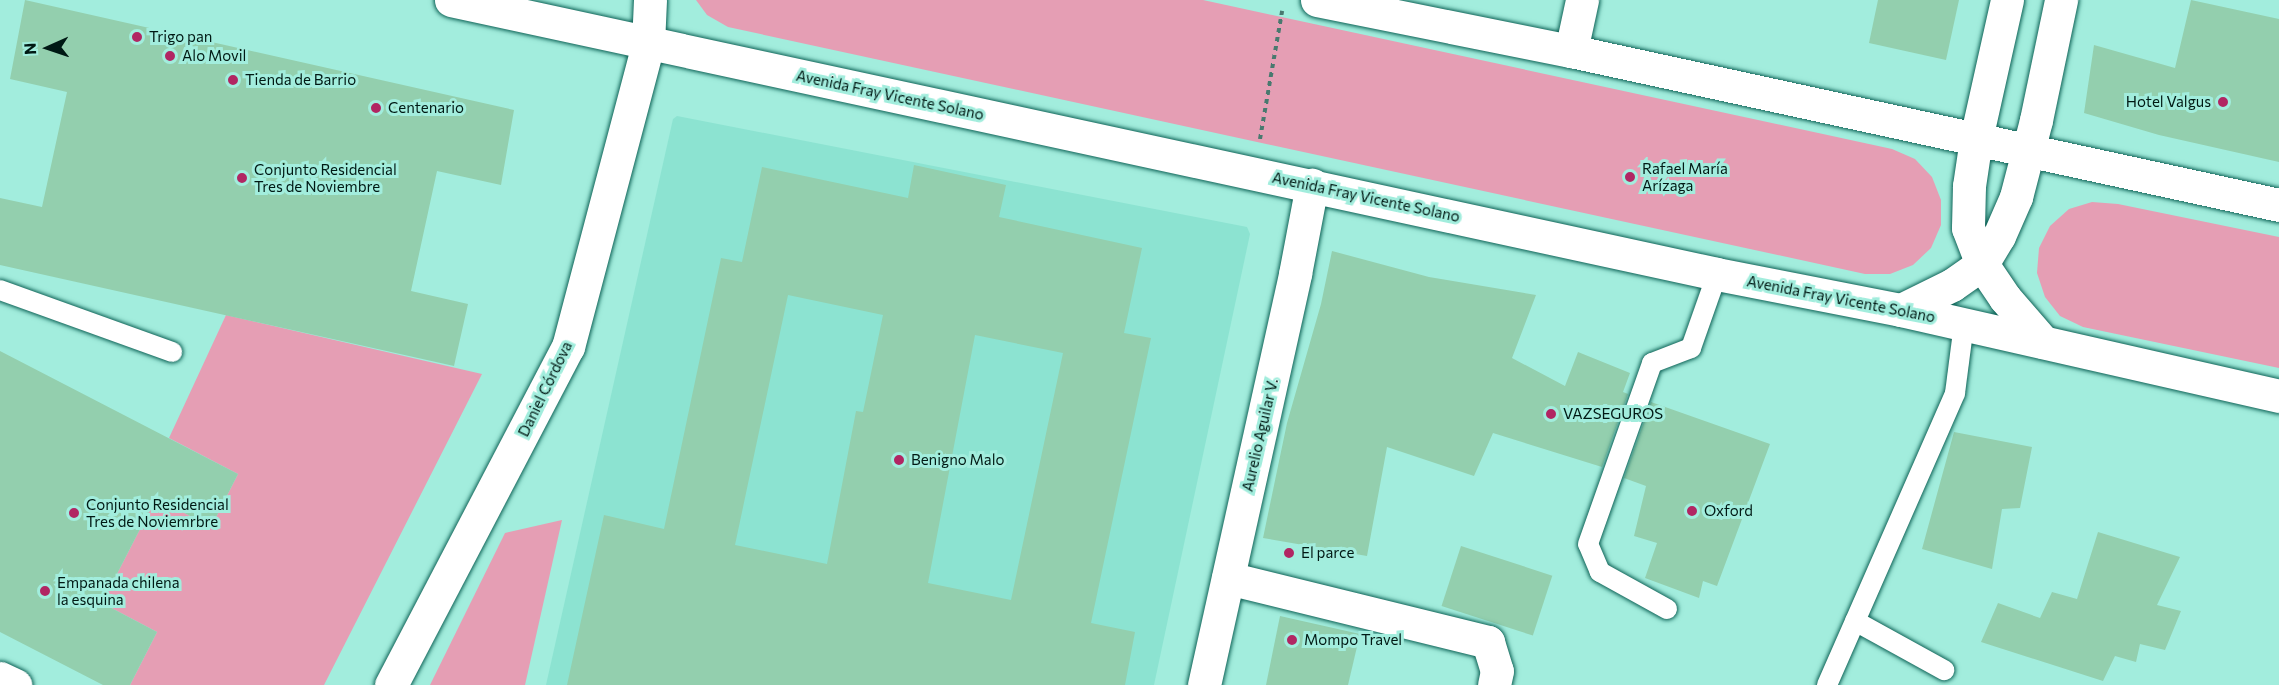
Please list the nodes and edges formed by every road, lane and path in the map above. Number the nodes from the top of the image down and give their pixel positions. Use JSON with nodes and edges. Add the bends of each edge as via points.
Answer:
{"nodes":[{"id":1,"x":451,"y":0,"type":"edge"},
{"id":2,"x":650,"y":0,"type":"edge"},
{"id":3,"x":1283,"y":0,"type":"edge"},
{"id":4,"x":1317,"y":0,"type":"edge"},
{"id":5,"x":1582,"y":0,"type":"edge"},
{"id":6,"x":2007,"y":0,"type":"edge"},
{"id":7,"x":2061,"y":0,"type":"edge"},
{"id":8,"x":648,"y":44,"type":"junction"},
{"id":9,"x":1571,"y":51,"type":"junction"},
{"id":10,"x":1976,"y":139,"type":"junction"},
{"id":11,"x":2027,"y":149,"type":"junction"},
{"id":12,"x":1255,"y":173,"type":"junction"},
{"id":13,"x":1312,"y":184,"type":"junction"},
{"id":14,"x":2279,"y":205,"type":"edge"},
{"id":15,"x":1982,"y":264,"type":"junction"},
{"id":16,"x":1717,"y":274,"type":"junction"},
{"id":17,"x":0,"y":291,"type":"edge"},
{"id":18,"x":1901,"y":310,"type":"junction"},
{"id":19,"x":1964,"y":324,"type":"junction"},
{"id":20,"x":2043,"y":342,"type":"junction"},
{"id":21,"x":172,"y":352,"type":"dead end"},
{"id":22,"x":2279,"y":396,"type":"edge"},
{"id":23,"x":1228,"y":578,"type":"junction"},
{"id":24,"x":1667,"y":609,"type":"dead end"},
{"id":25,"x":1855,"y":621,"type":"junction"},
{"id":26,"x":1944,"y":670,"type":"dead end"},
{"id":27,"x":0,"y":678,"type":"edge"},
{"id":28,"x":15,"y":685,"type":"edge"},
{"id":29,"x":392,"y":685,"type":"edge"},
{"id":30,"x":1204,"y":685,"type":"edge"},
{"id":31,"x":1494,"y":685,"type":"edge"},
{"id":32,"x":1827,"y":685,"type":"edge"}],
"edges":[{"from":1,"to":8,"type":"main road","name":"Avenida Fray Vicente Solano"},
{"from":2,"to":8,"type":"main road","name":"Daniel Córdova"},
{"from":3,"to":12,"type":"path"},
{"from":4,"to":9,"type":"main road"},
{"from":5,"to":9,"type":"main road"},
{"from":6,"to":10,"type":"main road"},
{"from":7,"to":11,"type":"main road"},
{"from":8,"to":12,"type":"main road","name":"Avenida Fray Vicente Solano"},
{"from":8,"to":29,"type":"main road","name":"Daniel Córdova","via":[[568,347]]},
{"from":9,"to":10,"type":"main road"},
{"from":10,"to":11,"type":"main road"},
{"from":10,"to":15,"type":"main road","via":[[1968,228]]},
{"from":11,"to":14,"type":"main road"},
{"from":11,"to":15,"type":"main road","via":[[2016,197]]},
{"from":12,"to":13,"type":"main road","name":"Avenida Fray Vicente Solano"},
{"from":13,"to":16,"type":"main road","name":"Avenida Fray Vicente Solano"},
{"from":13,"to":23,"type":"main road","name":"Aurelio Aguilar V."},
{"from":15,"to":18,"type":"main road","via":[[1952,285]]},
{"from":15,"to":20,"type":"main road"},
{"from":16,"to":18,"type":"main road","name":"Avenida Fray Vicente Solano"},
{"from":16,"to":24,"type":"lane","via":[[1691,348],[1652,363],[1588,544],[1600,572]]},
{"from":17,"to":21,"type":"lane"},
{"from":18,"to":19,"type":"main road","name":"Avenida Fray Vicente Solano"},
{"from":19,"to":20,"type":"main road","name":"Avenida Fray Vicente Solano"},
{"from":19,"to":25,"type":"lane","via":[[1954,393]]},
{"from":20,"to":22,"type":"main road","name":"Avenida Fray Vicente Solano"},
{"from":23,"to":30,"type":"main road","name":"Aurelio Aguilar V."},
{"from":23,"to":31,"type":"main road","via":[[1488,642],[1497,671]]},
{"from":25,"to":26,"type":"lane"},
{"from":25,"to":32,"type":"lane"},
{"from":27,"to":28,"type":"main road"}]}
